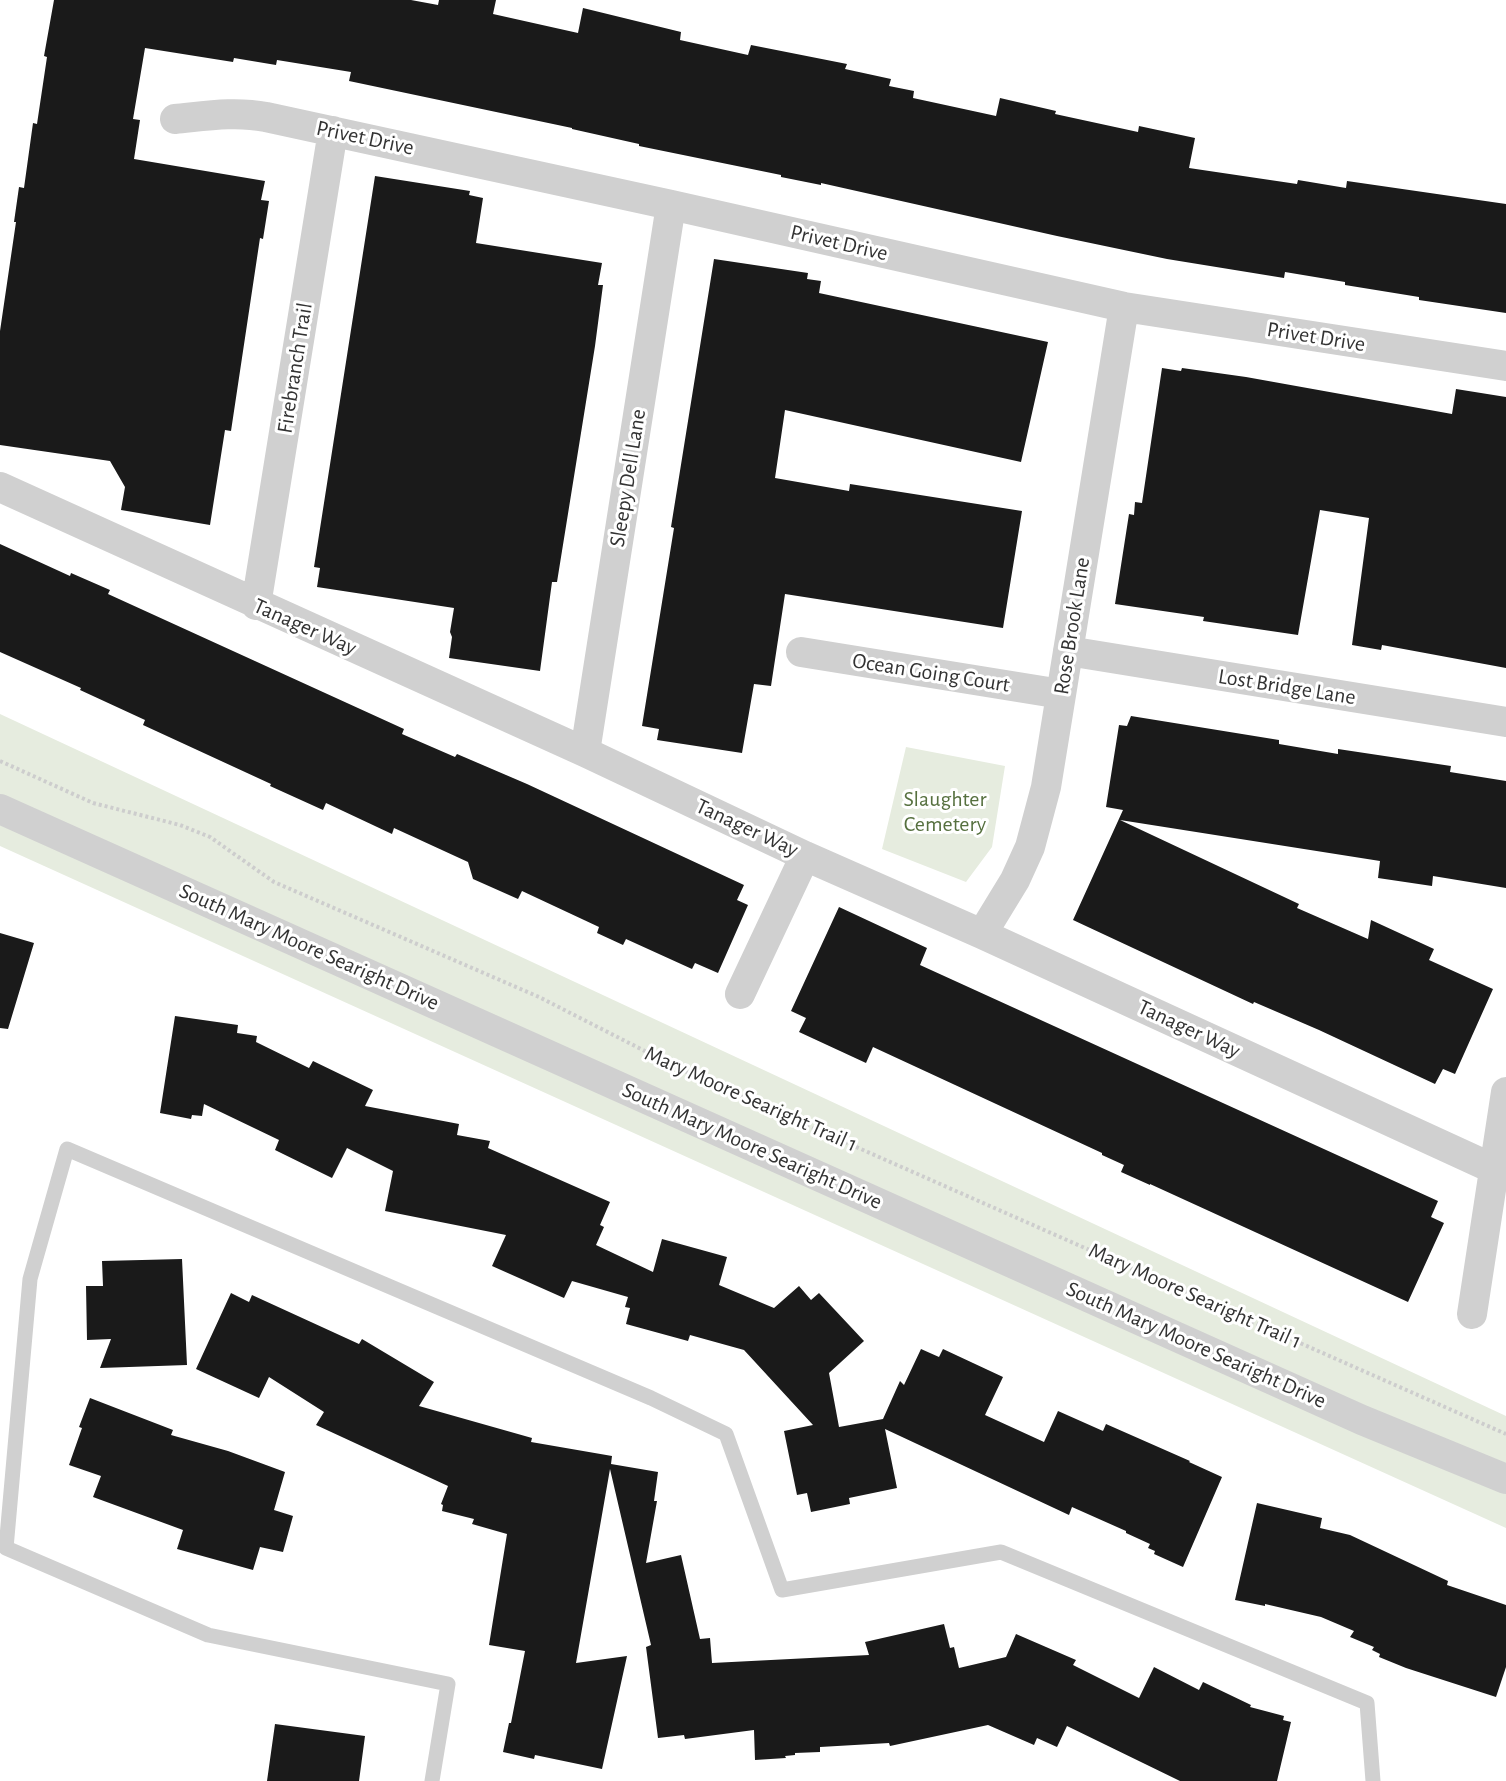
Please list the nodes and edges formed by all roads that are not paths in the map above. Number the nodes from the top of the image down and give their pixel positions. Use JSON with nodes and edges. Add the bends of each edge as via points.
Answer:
{"nodes":[{"id":1,"x":175,"y":119,"type":"dead end"},
{"id":2,"x":333,"y":131,"type":"junction"},
{"id":3,"x":671,"y":204,"type":"junction"},
{"id":4,"x":1124,"y":307,"type":"junction"},
{"id":5,"x":1506,"y":366,"type":"edge"},
{"id":6,"x":0,"y":487,"type":"edge"},
{"id":7,"x":256,"y":605,"type":"junction"},
{"id":8,"x":1068,"y":651,"type":"junction"},
{"id":9,"x":801,"y":652,"type":"dead end"},
{"id":10,"x":1061,"y":694,"type":"junction"},
{"id":11,"x":1506,"y":722,"type":"edge"},
{"id":12,"x":585,"y":752,"type":"junction"},
{"id":13,"x":0,"y":809,"type":"edge"},
{"id":14,"x":805,"y":856,"type":"junction"},
{"id":15,"x":982,"y":934,"type":"junction"},
{"id":16,"x":740,"y":994,"type":"dead end"},
{"id":17,"x":1506,"y":1092,"type":"edge"},
{"id":18,"x":1494,"y":1170,"type":"junction"},
{"id":19,"x":1472,"y":1314,"type":"dead end"},
{"id":20,"x":1506,"y":1479,"type":"edge"},
{"id":21,"x":432,"y":1781,"type":"edge"},
{"id":22,"x":1373,"y":1781,"type":"edge"}],
"edges":[{"from":1,"to":2,"type":"street","name":"Privet Drive","via":[[247,113]]},
{"from":2,"to":3,"type":"street","name":"Privet Drive"},
{"from":2,"to":7,"type":"street","name":"Firebranch Trail"},
{"from":3,"to":4,"type":"street","name":"Privet Drive"},
{"from":3,"to":12,"type":"street","name":"Sleepy Dell Lane"},
{"from":4,"to":5,"type":"street","name":"Privet Drive"},
{"from":4,"to":8,"type":"street","name":"Rose Brook Lane"},
{"from":6,"to":7,"type":"street","name":"Tanager Way"},
{"from":7,"to":12,"type":"street","name":"Tanager Way"},
{"from":8,"to":10,"type":"street","name":"Rose Brook Lane"},
{"from":8,"to":11,"type":"street","name":"Lost Bridge Lane"},
{"from":9,"to":10,"type":"street","name":"Ocean Going Court"},
{"from":10,"to":15,"type":"street","name":"Rose Brook Lane","via":[[1046,787],[1030,847]]},
{"from":12,"to":14,"type":"street","name":"Tanager Way"},
{"from":13,"to":20,"type":"street","name":"South Mary Moore Searight Drive","via":[[1352,1415]]},
{"from":14,"to":15,"type":"street","name":"Tanager Way"},
{"from":14,"to":16,"type":"street"},
{"from":15,"to":18,"type":"street","name":"Tanager Way"},
{"from":17,"to":18,"type":"street"},
{"from":18,"to":19,"type":"street"},
{"from":21,"to":22,"type":"lane","via":[[448,1684],[208,1635],[6,1548],[30,1279],[67,1149],[641,1393],[726,1434],[782,1590],[1001,1552],[1367,1703]]}]}
